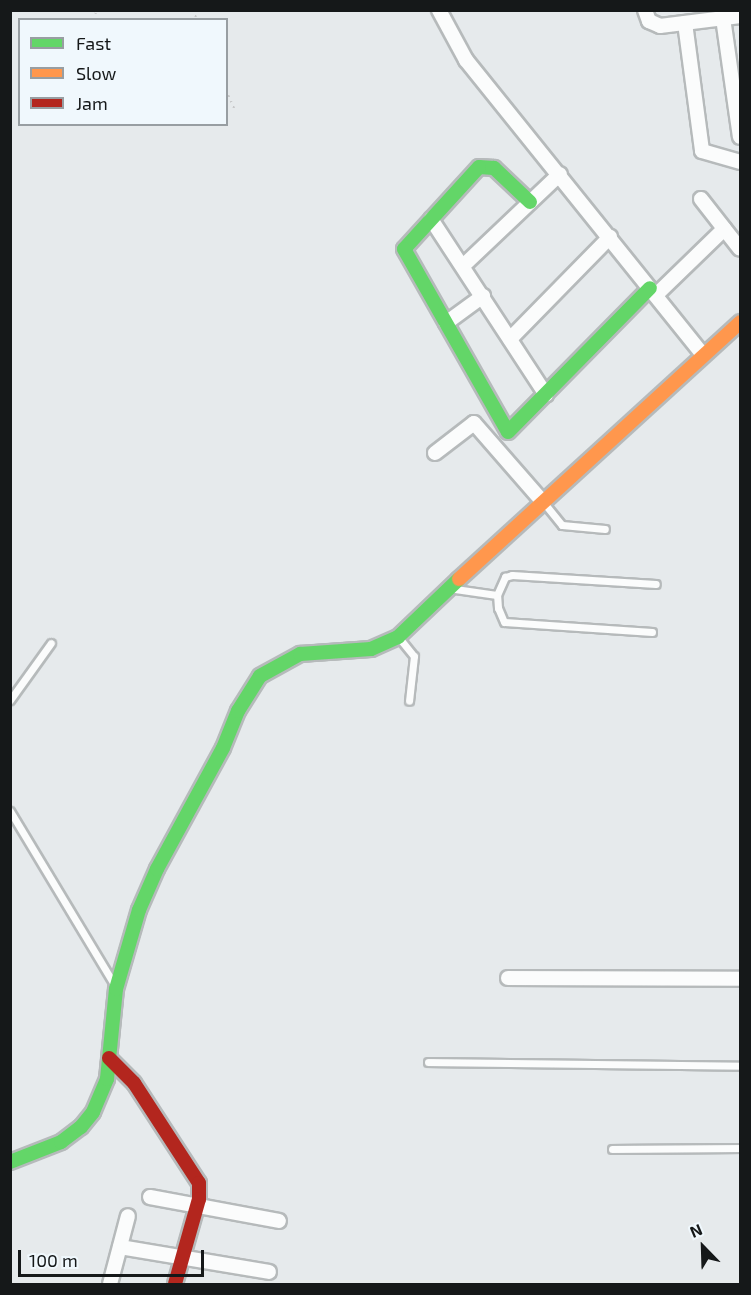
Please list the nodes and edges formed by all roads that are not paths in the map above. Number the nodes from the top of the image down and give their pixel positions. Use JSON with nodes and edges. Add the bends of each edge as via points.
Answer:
{"nodes":[{"id":1,"x":439,"y":10,"type":"edge"},
{"id":2,"x":645,"y":10,"type":"edge"},
{"id":3,"x":741,"y":16,"type":"edge"},
{"id":4,"x":723,"y":18,"type":"junction"},
{"id":5,"x":685,"y":24,"type":"junction"},
{"id":6,"x":740,"y":137,"type":"edge"},
{"id":7,"x":741,"y":162,"type":"edge"},
{"id":8,"x":560,"y":174,"type":"junction"},
{"id":9,"x":701,"y":199,"type":"dead end"},
{"id":10,"x":530,"y":202,"type":"junction"},
{"id":11,"x":431,"y":219,"type":"junction"},
{"id":12,"x":724,"y":229,"type":"junction"},
{"id":13,"x":610,"y":237,"type":"junction"},
{"id":14,"x":741,"y":249,"type":"edge"},
{"id":15,"x":464,"y":265,"type":"junction"},
{"id":16,"x":653,"y":291,"type":"junction"},
{"id":17,"x":483,"y":296,"type":"junction"},
{"id":18,"x":741,"y":322,"type":"edge"},
{"id":19,"x":446,"y":323,"type":"junction"},
{"id":20,"x":510,"y":339,"type":"junction"},
{"id":21,"x":703,"y":355,"type":"junction"},
{"id":22,"x":546,"y":395,"type":"junction"},
{"id":23,"x":435,"y":453,"type":"dead end"},
{"id":24,"x":542,"y":501,"type":"junction"},
{"id":25,"x":605,"y":529,"type":"dead end"},
{"id":26,"x":656,"y":584,"type":"dead end"},
{"id":27,"x":448,"y":588,"type":"junction"},
{"id":28,"x":497,"y":596,"type":"junction"},
{"id":29,"x":652,"y":632,"type":"dead end"},
{"id":30,"x":398,"y":637,"type":"junction"},
{"id":31,"x":51,"y":643,"type":"dead end"},
{"id":32,"x":10,"y":700,"type":"edge"},
{"id":33,"x":409,"y":701,"type":"dead end"},
{"id":34,"x":10,"y":811,"type":"edge"},
{"id":35,"x":508,"y":978,"type":"dead end"},
{"id":36,"x":741,"y":980,"type":"edge"},
{"id":37,"x":116,"y":988,"type":"junction"},
{"id":38,"x":109,"y":1058,"type":"junction"},
{"id":39,"x":428,"y":1062,"type":"dead end"},
{"id":40,"x":741,"y":1066,"type":"edge"},
{"id":41,"x":612,"y":1149,"type":"dead end"},
{"id":42,"x":741,"y":1149,"type":"edge"},
{"id":43,"x":10,"y":1162,"type":"edge"},
{"id":44,"x":150,"y":1197,"type":"dead end"},
{"id":45,"x":197,"y":1206,"type":"junction"},
{"id":46,"x":128,"y":1216,"type":"dead end"},
{"id":47,"x":279,"y":1221,"type":"dead end"},
{"id":48,"x":120,"y":1247,"type":"junction"},
{"id":49,"x":183,"y":1257,"type":"junction"},
{"id":50,"x":269,"y":1272,"type":"dead end"},
{"id":51,"x":110,"y":1284,"type":"edge"},
{"id":52,"x":175,"y":1284,"type":"edge"}],
"edges":[{"from":1,"to":8,"type":"street","via":[[466,60]]},
{"from":2,"to":5,"type":"street","via":[[653,25]]},
{"from":3,"to":4,"type":"street"},
{"from":4,"to":5,"type":"street"},
{"from":4,"to":6,"type":"street"},
{"from":5,"to":7,"type":"street","via":[[702,151]]},
{"from":8,"to":10,"type":"street"},
{"from":8,"to":13,"type":"street"},
{"from":9,"to":12,"type":"street"},
{"from":10,"to":11,"type":"street","via":[[494,168],[486,166],[471,173]]},
{"from":10,"to":15,"type":"street"},
{"from":11,"to":15,"type":"street"},
{"from":11,"to":19,"type":"street","via":[[405,249]]},
{"from":12,"to":14,"type":"street"},
{"from":12,"to":16,"type":"street"},
{"from":13,"to":16,"type":"street"},
{"from":13,"to":20,"type":"street"},
{"from":15,"to":17,"type":"street"},
{"from":16,"to":21,"type":"street"},
{"from":16,"to":22,"type":"street"},
{"from":17,"to":19,"type":"street"},
{"from":17,"to":20,"type":"street"},
{"from":18,"to":21,"type":"street"},
{"from":19,"to":22,"type":"street","via":[[508,432]]},
{"from":20,"to":22,"type":"street"},
{"from":21,"to":24,"type":"street"},
{"from":23,"to":24,"type":"street","via":[[474,423]]},
{"from":24,"to":25,"type":"lane","via":[[562,525]]},
{"from":24,"to":27,"type":"street"},
{"from":26,"to":28,"type":"lane","via":[[512,575],[501,583]]},
{"from":27,"to":28,"type":"lane"},
{"from":27,"to":30,"type":"street"},
{"from":28,"to":29,"type":"lane","via":[[504,622]]},
{"from":30,"to":33,"type":"lane","via":[[414,656]]},
{"from":30,"to":37,"type":"street","via":[[371,650],[300,654],[260,676],[238,711],[153,879],[132,931]]},
{"from":31,"to":32,"type":"lane"},
{"from":34,"to":37,"type":"lane"},
{"from":35,"to":36,"type":"street"},
{"from":37,"to":38,"type":"street"},
{"from":38,"to":43,"type":"street","via":[[101,1096],[81,1127],[61,1142]]},
{"from":38,"to":45,"type":"street","via":[[134,1083],[196,1177],[201,1190]]},
{"from":39,"to":40,"type":"lane"},
{"from":41,"to":42,"type":"lane"},
{"from":44,"to":45,"type":"street"},
{"from":45,"to":47,"type":"street"},
{"from":45,"to":49,"type":"street"},
{"from":46,"to":48,"type":"street"},
{"from":48,"to":49,"type":"street"},
{"from":48,"to":51,"type":"street"},
{"from":49,"to":50,"type":"street"},
{"from":49,"to":52,"type":"street"}]}
